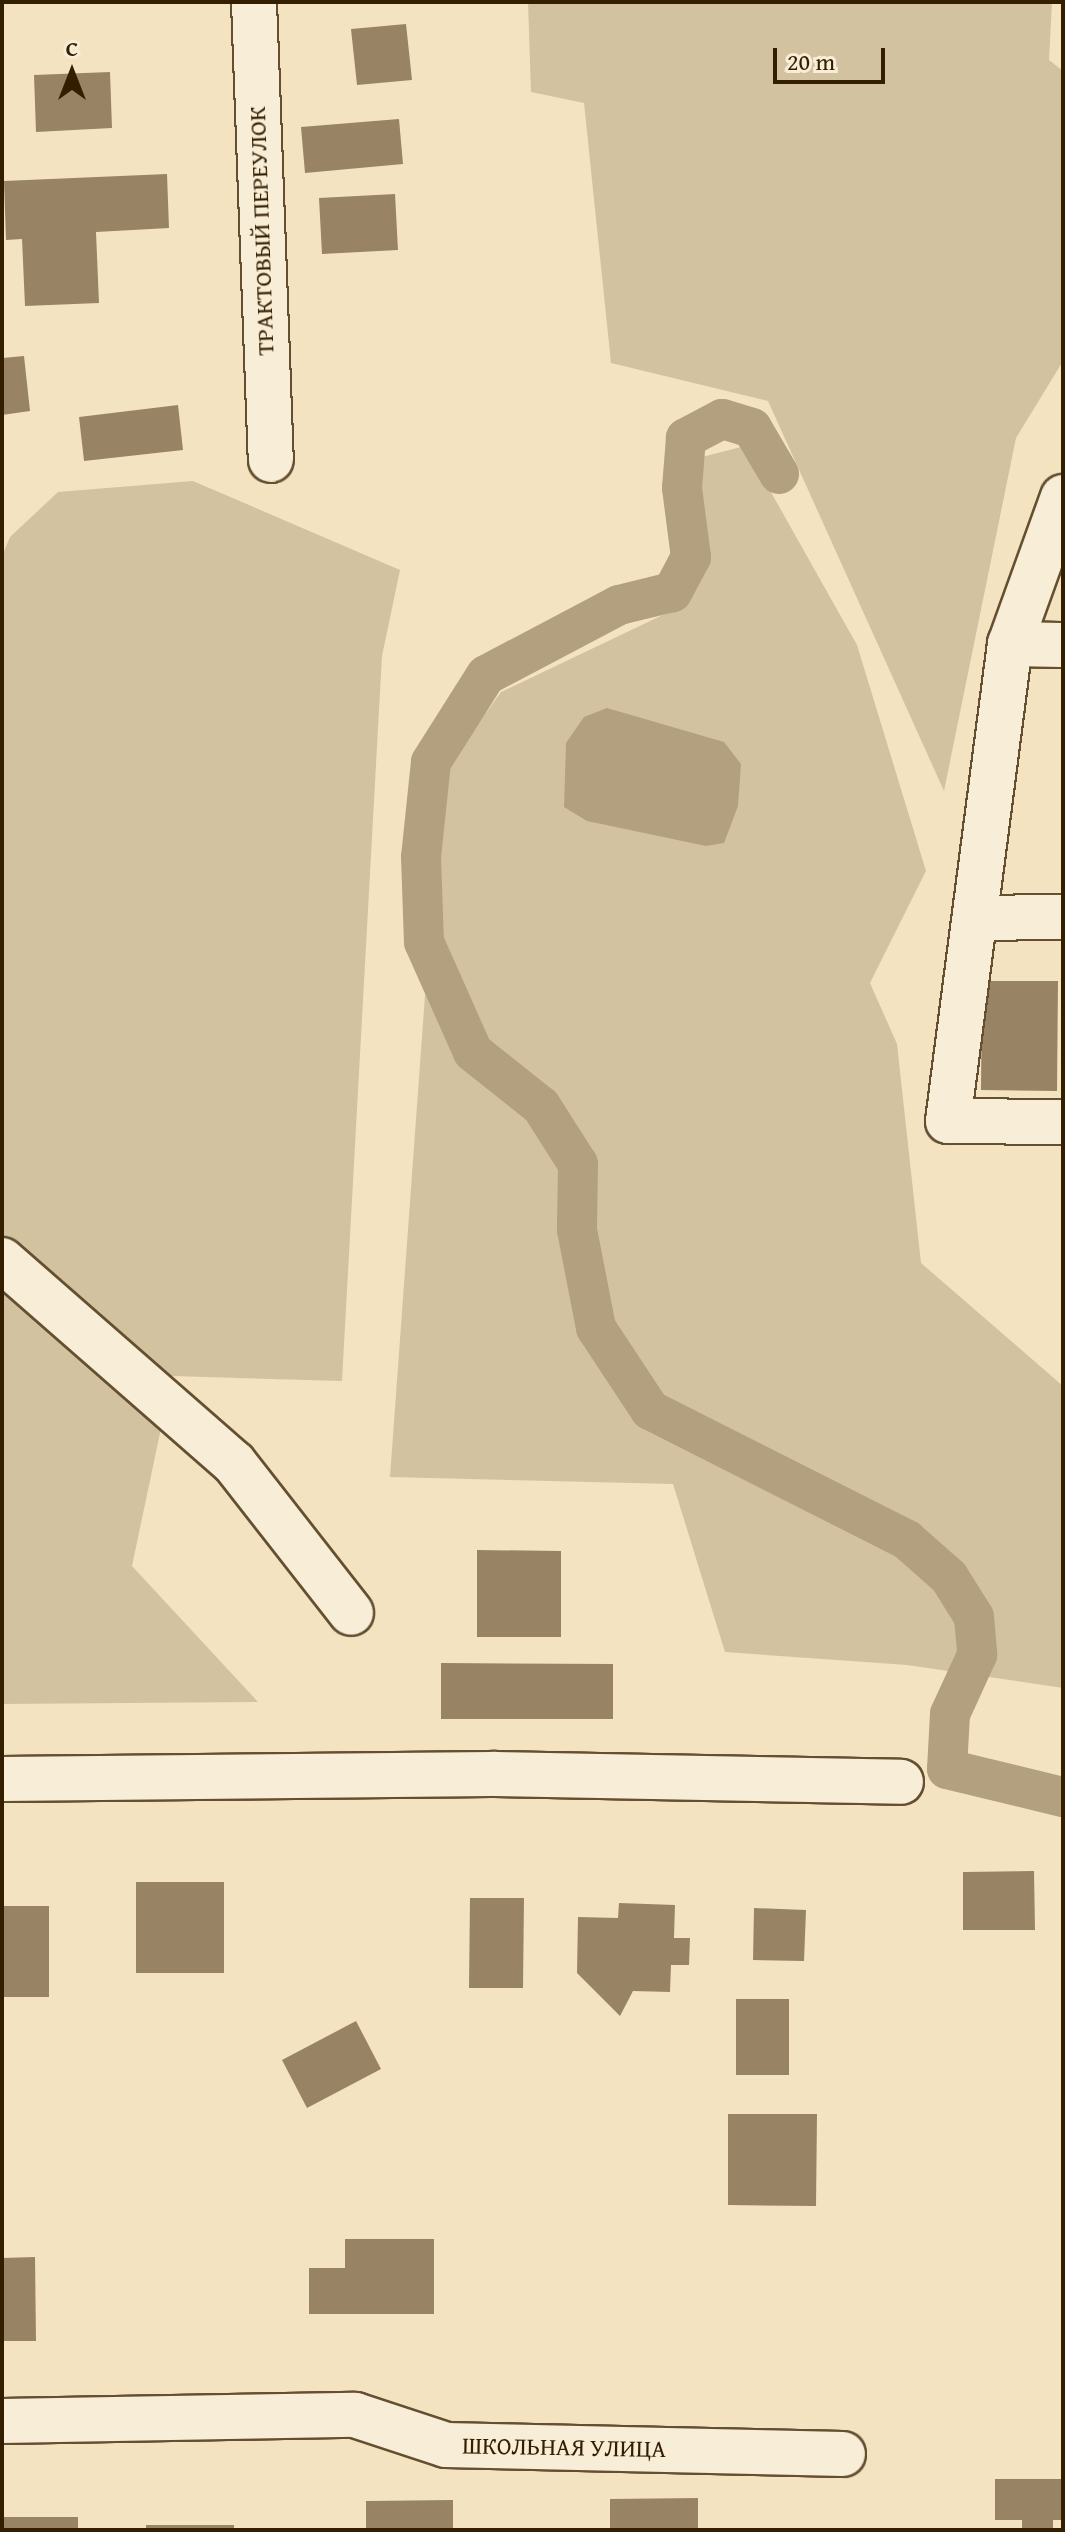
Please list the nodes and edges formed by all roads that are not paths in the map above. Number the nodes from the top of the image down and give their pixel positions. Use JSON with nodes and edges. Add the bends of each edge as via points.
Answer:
{"nodes":[{"id":1,"x":254,"y":2,"type":"edge"},
{"id":2,"x":271,"y":460,"type":"dead end"},
{"id":3,"x":1063,"y":497,"type":"edge"},
{"id":4,"x":1010,"y":644,"type":"junction"},
{"id":5,"x":1063,"y":645,"type":"edge"},
{"id":6,"x":1063,"y":917,"type":"edge"},
{"id":7,"x":975,"y":918,"type":"junction"},
{"id":8,"x":1063,"y":1122,"type":"edge"},
{"id":9,"x":2,"y":1260,"type":"edge"},
{"id":10,"x":351,"y":1613,"type":"dead end"},
{"id":11,"x":2,"y":1779,"type":"edge"},
{"id":12,"x":901,"y":1782,"type":"dead end"},
{"id":13,"x":2,"y":2421,"type":"edge"},
{"id":14,"x":843,"y":2454,"type":"dead end"}],
"edges":[{"from":1,"to":2,"type":"street","name":"ТРАКТОВЫЙ ПЕРЕУЛОК","via":[[259,256]]},
{"from":3,"to":4,"type":"street"},
{"from":4,"to":5,"type":"street"},
{"from":4,"to":7,"type":"street"},
{"from":6,"to":7,"type":"street"},
{"from":7,"to":8,"type":"street","via":[[948,1121]]},
{"from":9,"to":10,"type":"street","via":[[234,1463]]},
{"from":11,"to":12,"type":"street","via":[[495,1774]]},
{"from":13,"to":14,"type":"street","name":"ШКОЛЬНАЯ УЛИЦА","via":[[355,2415],[446,2445]]}]}
